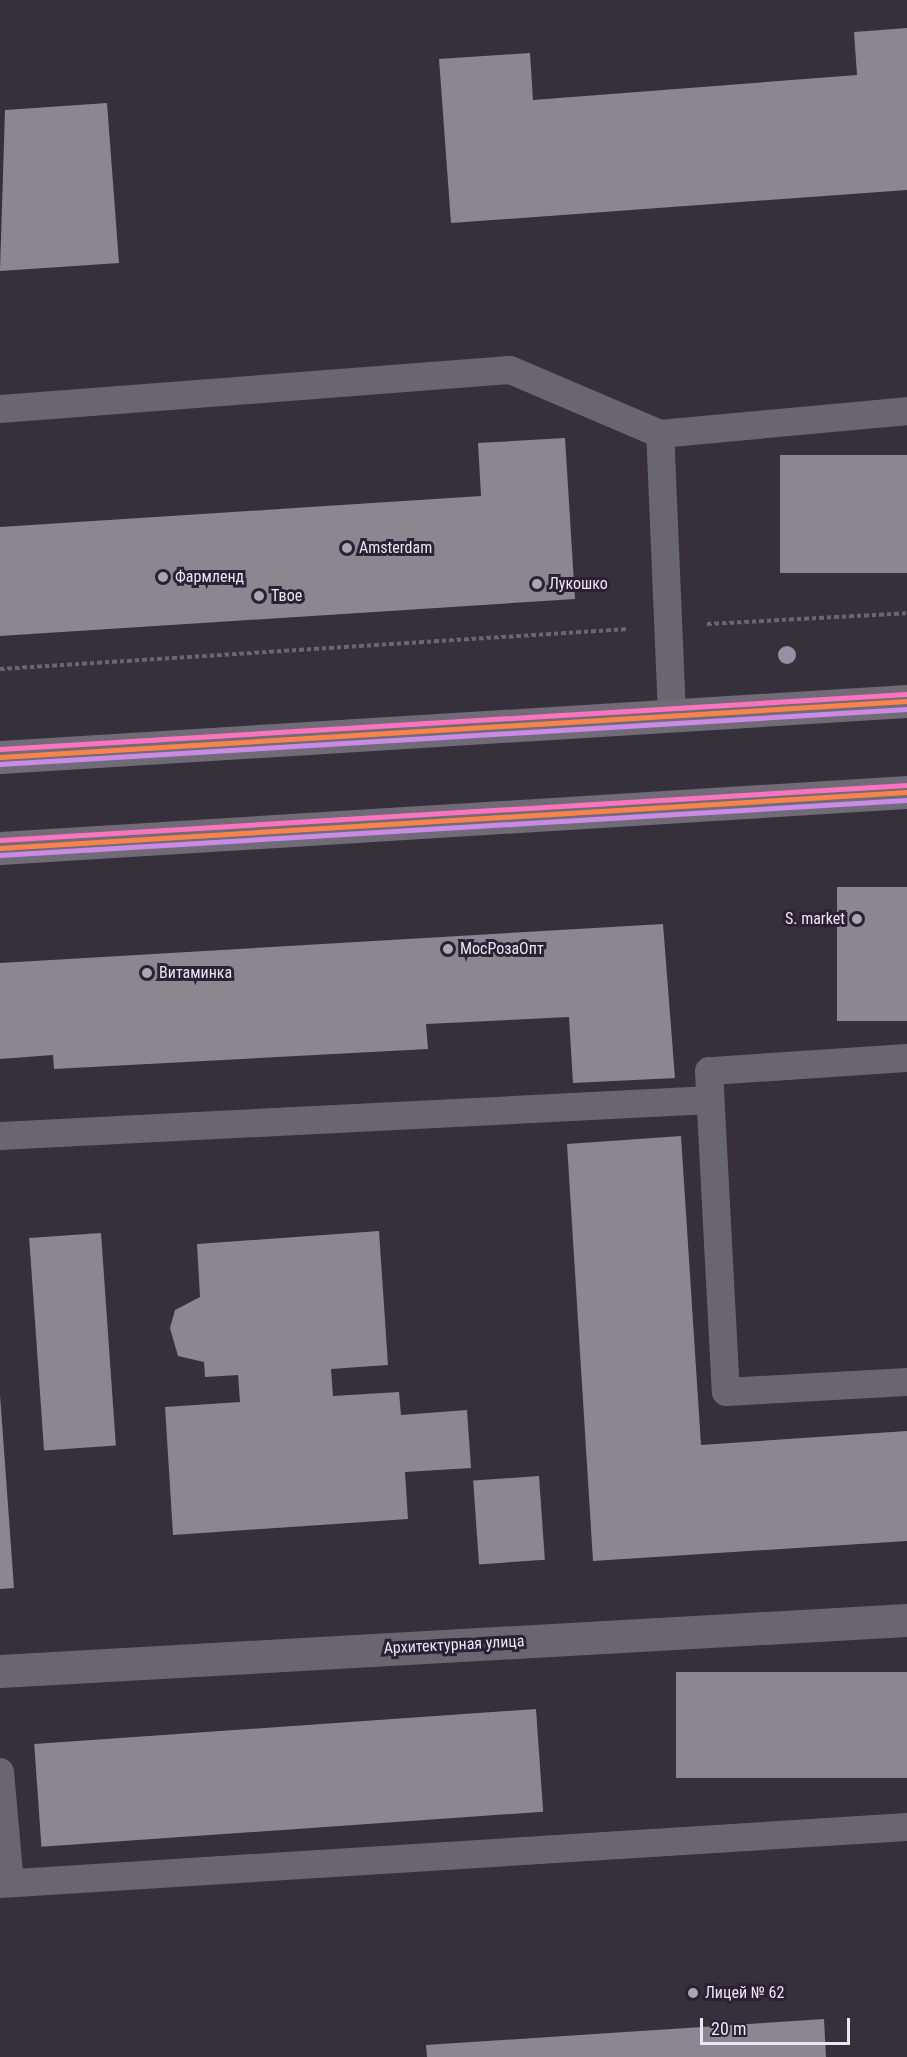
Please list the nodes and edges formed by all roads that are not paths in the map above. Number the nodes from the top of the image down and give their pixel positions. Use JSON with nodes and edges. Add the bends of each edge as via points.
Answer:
{"nodes":[{"id":1,"x":0,"y":409,"type":"edge"},
{"id":2,"x":907,"y":411,"type":"edge"},
{"id":3,"x":660,"y":434,"type":"junction"},
{"id":4,"x":907,"y":701,"type":"edge"},
{"id":5,"x":672,"y":715,"type":"junction"},
{"id":6,"x":0,"y":757,"type":"edge"},
{"id":7,"x":907,"y":792,"type":"edge"},
{"id":8,"x":0,"y":848,"type":"edge"},
{"id":9,"x":907,"y":1058,"type":"edge"},
{"id":10,"x":710,"y":1100,"type":"junction"},
{"id":11,"x":0,"y":1136,"type":"edge"},
{"id":12,"x":907,"y":1382,"type":"edge"},
{"id":13,"x":907,"y":1620,"type":"edge"},
{"id":14,"x":0,"y":1671,"type":"edge"},
{"id":15,"x":0,"y":1772,"type":"edge"},
{"id":16,"x":907,"y":1827,"type":"edge"},
{"id":17,"x":5,"y":1883,"type":"edge"}],
"edges":[{"from":1,"to":3,"type":"lane","via":[[510,370]]},
{"from":2,"to":3,"type":"lane"},
{"from":3,"to":5,"type":"lane"},
{"from":4,"to":5,"type":"main road"},
{"from":5,"to":6,"type":"main road"},
{"from":7,"to":8,"type":"main road"},
{"from":9,"to":10,"type":"lane","via":[[709,1071]]},
{"from":10,"to":11,"type":"lane"},
{"from":10,"to":12,"type":"lane","via":[[726,1392]]},
{"from":13,"to":14,"type":"street","name":"Архитектурная улица"},
{"from":15,"to":17,"type":"lane"},
{"from":16,"to":17,"type":"lane"}]}
